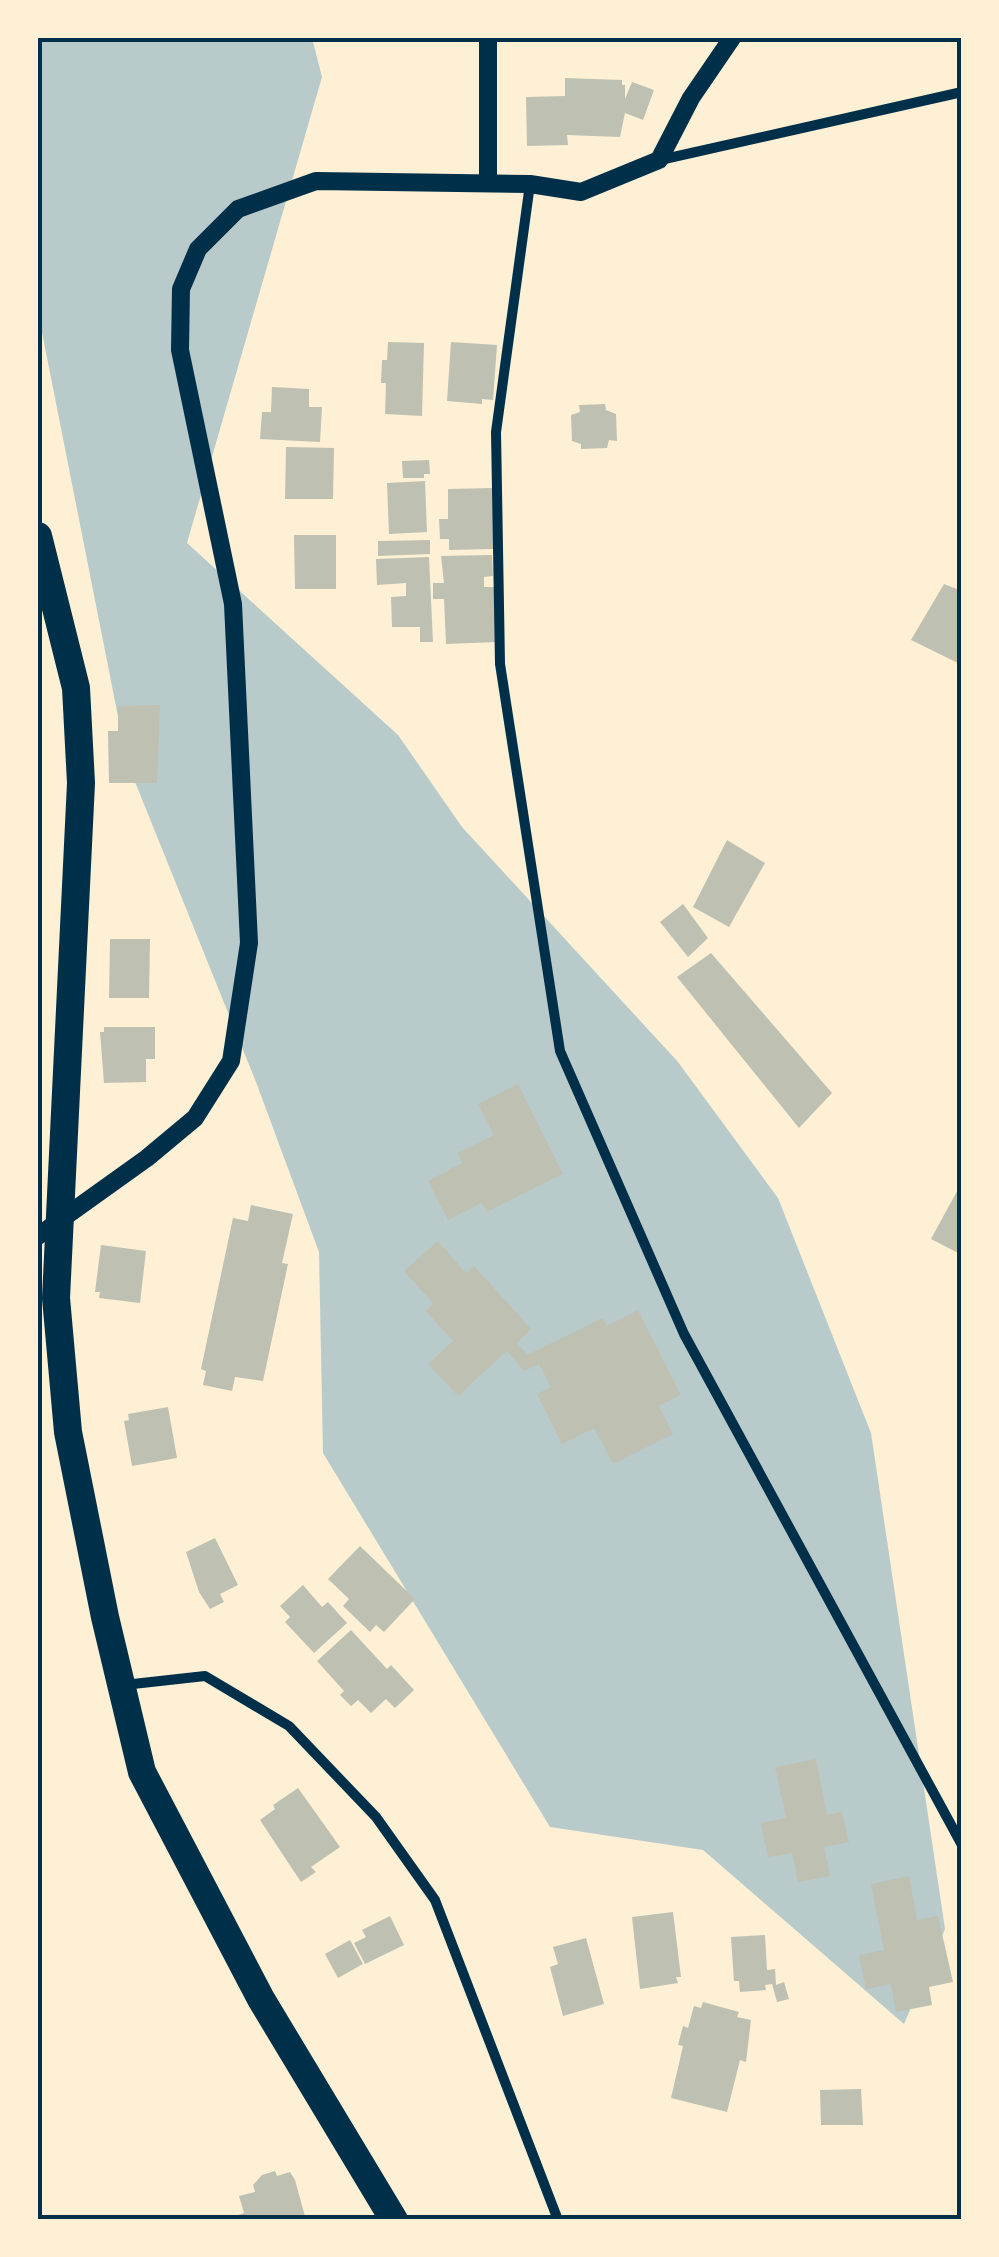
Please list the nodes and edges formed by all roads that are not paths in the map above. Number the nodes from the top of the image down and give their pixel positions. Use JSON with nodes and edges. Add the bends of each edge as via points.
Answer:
{"nodes":[{"id":1,"x":488,"y":38,"type":"edge"},
{"id":2,"x":732,"y":38,"type":"edge"},
{"id":3,"x":962,"y":92,"type":"edge"},
{"id":4,"x":659,"y":160,"type":"junction"},
{"id":5,"x":488,"y":183,"type":"junction"},
{"id":6,"x":530,"y":184,"type":"junction"},
{"id":7,"x":38,"y":536,"type":"edge"},
{"id":8,"x":62,"y":1220,"type":"junction"},
{"id":9,"x":38,"y":1236,"type":"edge"},
{"id":10,"x":124,"y":1685,"type":"junction"},
{"id":11,"x":962,"y":1845,"type":"edge"},
{"id":12,"x":394,"y":2220,"type":"edge"},
{"id":13,"x":558,"y":2220,"type":"edge"}],
"edges":[{"from":1,"to":5,"type":"street"},
{"from":2,"to":4,"type":"street"},
{"from":3,"to":4,"type":"street"},
{"from":4,"to":6,"type":"street","via":[[582,192]]},
{"from":5,"to":6,"type":"street"},
{"from":5,"to":8,"type":"street","via":[[316,181],[238,208],[198,248],[181,289],[180,350],[233,604],[249,943],[231,1060],[195,1118]]},
{"from":6,"to":11,"type":"street","via":[[496,432],[500,664],[560,1051],[684,1334]]},
{"from":7,"to":8,"type":"highway","via":[[76,688],[82,783]]},
{"from":8,"to":9,"type":"street"},
{"from":8,"to":10,"type":"highway","via":[[56,1298],[68,1432]]},
{"from":10,"to":12,"type":"highway","via":[[142,1772],[261,2000]]},
{"from":10,"to":13,"type":"street","via":[[204,1676],[289,1726],[376,1816],[435,1900]]}]}
